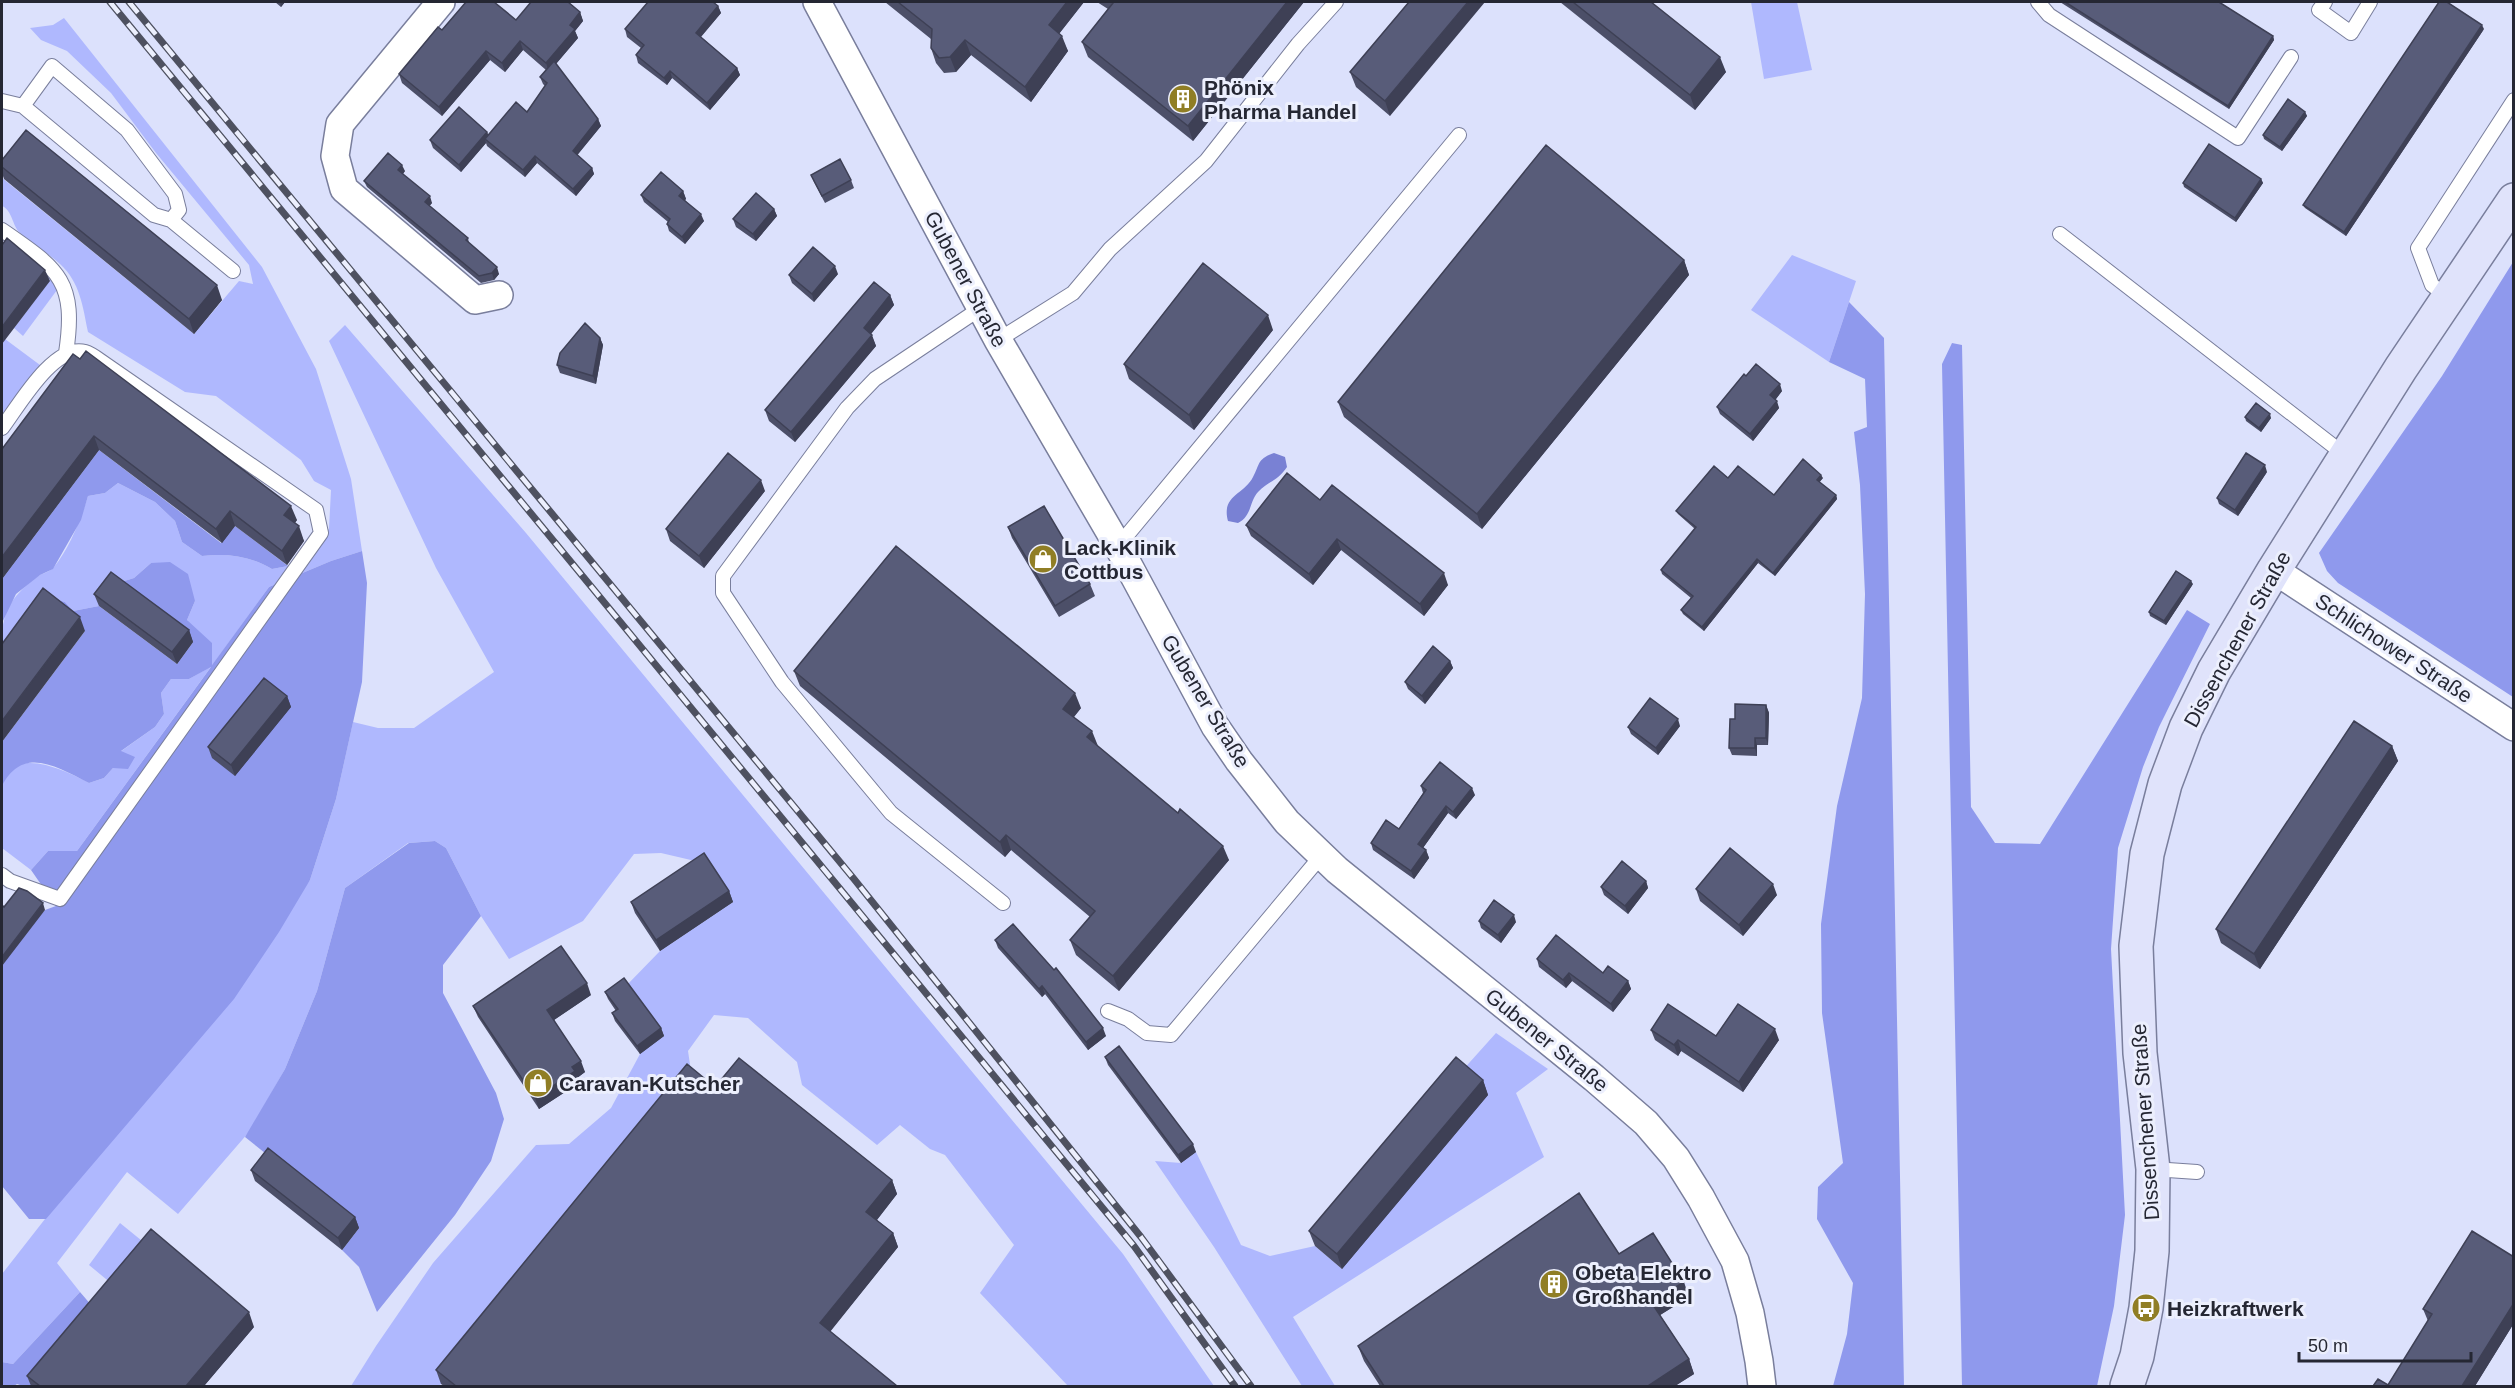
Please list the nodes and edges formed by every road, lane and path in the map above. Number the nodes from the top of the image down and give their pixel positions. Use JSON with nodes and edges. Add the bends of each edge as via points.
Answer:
{"nodes":[{"id":1,"x":441,"y":2,"type":"edge"},
{"id":2,"x":817,"y":2,"type":"edge"},
{"id":3,"x":1336,"y":2,"type":"edge"},
{"id":4,"x":2038,"y":2,"type":"edge"},
{"id":5,"x":2325,"y":2,"type":"edge"},
{"id":6,"x":2370,"y":2,"type":"edge"},
{"id":7,"x":2290,"y":57,"type":"dead end"},
{"id":8,"x":2514,"y":100,"type":"edge"},
{"id":9,"x":2,"y":101,"type":"edge"},
{"id":10,"x":23,"y":106,"type":"junction"},
{"id":11,"x":1459,"y":135,"type":"dead end"},
{"id":12,"x":2514,"y":200,"type":"edge"},
{"id":13,"x":171,"y":220,"type":"junction"},
{"id":14,"x":2,"y":230,"type":"edge"},
{"id":15,"x":2060,"y":234,"type":"dead end"},
{"id":16,"x":233,"y":271,"type":"dead end"},
{"id":17,"x":499,"y":295,"type":"dead end"},
{"id":18,"x":2448,"y":297,"type":"junction"},
{"id":19,"x":981,"y":308,"type":"junction"},
{"id":20,"x":998,"y":340,"type":"junction"},
{"id":21,"x":66,"y":353,"type":"junction"},
{"id":22,"x":2,"y":428,"type":"edge"},
{"id":23,"x":2345,"y":455,"type":"junction"},
{"id":24,"x":1118,"y":546,"type":"junction"},
{"id":25,"x":2274,"y":570,"type":"junction"},
{"id":26,"x":2514,"y":727,"type":"edge"},
{"id":27,"x":1322,"y":855,"type":"junction"},
{"id":28,"x":2,"y":875,"type":"edge"},
{"id":29,"x":1003,"y":903,"type":"dead end"},
{"id":30,"x":1108,"y":1011,"type":"dead end"},
{"id":31,"x":2152,"y":1170,"type":"junction"},
{"id":32,"x":2198,"y":1172,"type":"dead end"},
{"id":33,"x":1762,"y":1386,"type":"edge"},
{"id":34,"x":2127,"y":1386,"type":"edge"}],
"edges":[{"from":1,"to":17,"type":"street","via":[[340,124],[335,156],[344,189],[466,293],[475,300]]},
{"from":2,"to":19,"type":"street","name":"Gubener Straße"},
{"from":3,"to":20,"type":"lane","via":[[1206,161],[1110,249],[1073,293]]},
{"from":4,"to":7,"type":"lane","via":[[2049,15],[2238,138]]},
{"from":5,"to":6,"type":"lane","via":[[2319,10],[2350,33]]},
{"from":8,"to":18,"type":"lane","via":[[2418,248],[2432,285]]},
{"from":9,"to":10,"type":"lane"},
{"from":10,"to":13,"type":"lane","via":[[154,215]]},
{"from":10,"to":13,"type":"lane","via":[[52,66],[127,130],[176,194],[179,210]]},
{"from":11,"to":24,"type":"lane"},
{"from":12,"to":18,"type":"main road","name":"Dissenchener Straße"},
{"from":13,"to":16,"type":"lane"},
{"from":14,"to":21,"type":"lane","via":[[57,273],[66,292],[71,323]]},
{"from":15,"to":23,"type":"lane"},
{"from":18,"to":23,"type":"main road","name":"Dissenchener Straße"},
{"from":19,"to":20,"type":"street","name":"Gubener Straße"},
{"from":19,"to":29,"type":"lane","via":[[875,379],[848,408],[723,576],[723,593],[782,682],[891,813]]},
{"from":20,"to":24,"type":"street","name":"Gubener Straße"},
{"from":21,"to":22,"type":"lane","via":[[52,362]]},
{"from":21,"to":28,"type":"lane","via":[[84,351],[105,363],[306,503],[315,510],[321,532],[60,899]]},
{"from":23,"to":25,"type":"main road","name":"Dissenchener Straße"},
{"from":24,"to":27,"type":"street","name":"Gubener Straße","via":[[1215,726],[1287,822]]},
{"from":25,"to":26,"type":"street","name":"Schlichower Straße"},
{"from":25,"to":31,"type":"main road","name":"Dissenchener Straße","via":[[2214,671],[2186,728],[2165,784],[2147,854],[2136,946],[2140,1053]]},
{"from":27,"to":30,"type":"lane","via":[[1171,1035],[1147,1033]]},
{"from":27,"to":33,"type":"street","name":"Gubener Straße","via":[[1594,1078],[1646,1123],[1676,1158],[1735,1261],[1750,1313]]},
{"from":31,"to":32,"type":"lane"},
{"from":31,"to":34,"type":"main road","name":"Dissenchener Straße","via":[[2152,1251],[2146,1308]]}]}
